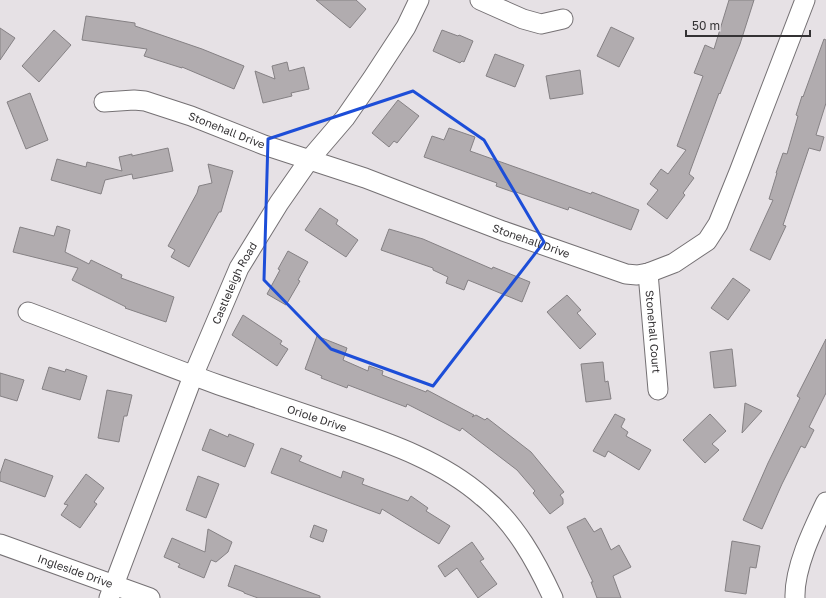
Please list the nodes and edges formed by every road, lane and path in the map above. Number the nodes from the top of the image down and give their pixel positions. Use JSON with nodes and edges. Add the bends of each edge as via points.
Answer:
{"nodes":[{"id":1,"x":419,"y":0,"type":"edge"},
{"id":2,"x":480,"y":0,"type":"edge"},
{"id":3,"x":805,"y":0,"type":"edge"},
{"id":4,"x":563,"y":19,"type":"dead end"},
{"id":5,"x":104,"y":102,"type":"dead end"},
{"id":6,"x":309,"y":160,"type":"junction"},
{"id":7,"x":648,"y":273,"type":"junction"},
{"id":8,"x":28,"y":312,"type":"dead end"},
{"id":9,"x":193,"y":376,"type":"junction"},
{"id":10,"x":658,"y":390,"type":"dead end"},
{"id":11,"x":826,"y":502,"type":"edge"},
{"id":12,"x":0,"y":544,"type":"edge"},
{"id":13,"x":111,"y":591,"type":"edge"},
{"id":14,"x":150,"y":598,"type":"edge"},
{"id":15,"x":553,"y":598,"type":"edge"},
{"id":16,"x":795,"y":598,"type":"edge"}],
"edges":[{"from":1,"to":6,"type":"street","name":"Castleleigh Road","via":[[406,27],[368,85],[345,118]]},
{"from":2,"to":4,"type":"street","via":[[540,24]]},
{"from":3,"to":7,"type":"street","name":"Stonehall Drive","via":[[718,224],[708,241],[693,252]]},
{"from":5,"to":6,"type":"street","name":"Stonehall Drive","via":[[145,101]]},
{"from":6,"to":7,"type":"street","name":"Stonehall Drive","via":[[365,178],[503,231],[626,274]]},
{"from":6,"to":9,"type":"street","name":"Castleleigh Road","via":[[278,203],[239,268]]},
{"from":7,"to":10,"type":"street","name":"Stonehall Court"},
{"from":8,"to":9,"type":"street","name":"Oriole Drive"},
{"from":9,"to":13,"type":"street","name":"Castleleigh Road"},
{"from":9,"to":15,"type":"street","name":"Oriole Drive","via":[[410,452],[454,475],[483,496],[514,528]]},
{"from":11,"to":16,"type":"street","via":[[797,576]]},
{"from":12,"to":13,"type":"street","name":"Ingleside Drive"},
{"from":13,"to":14,"type":"street","name":"Ingleside Drive"}]}
